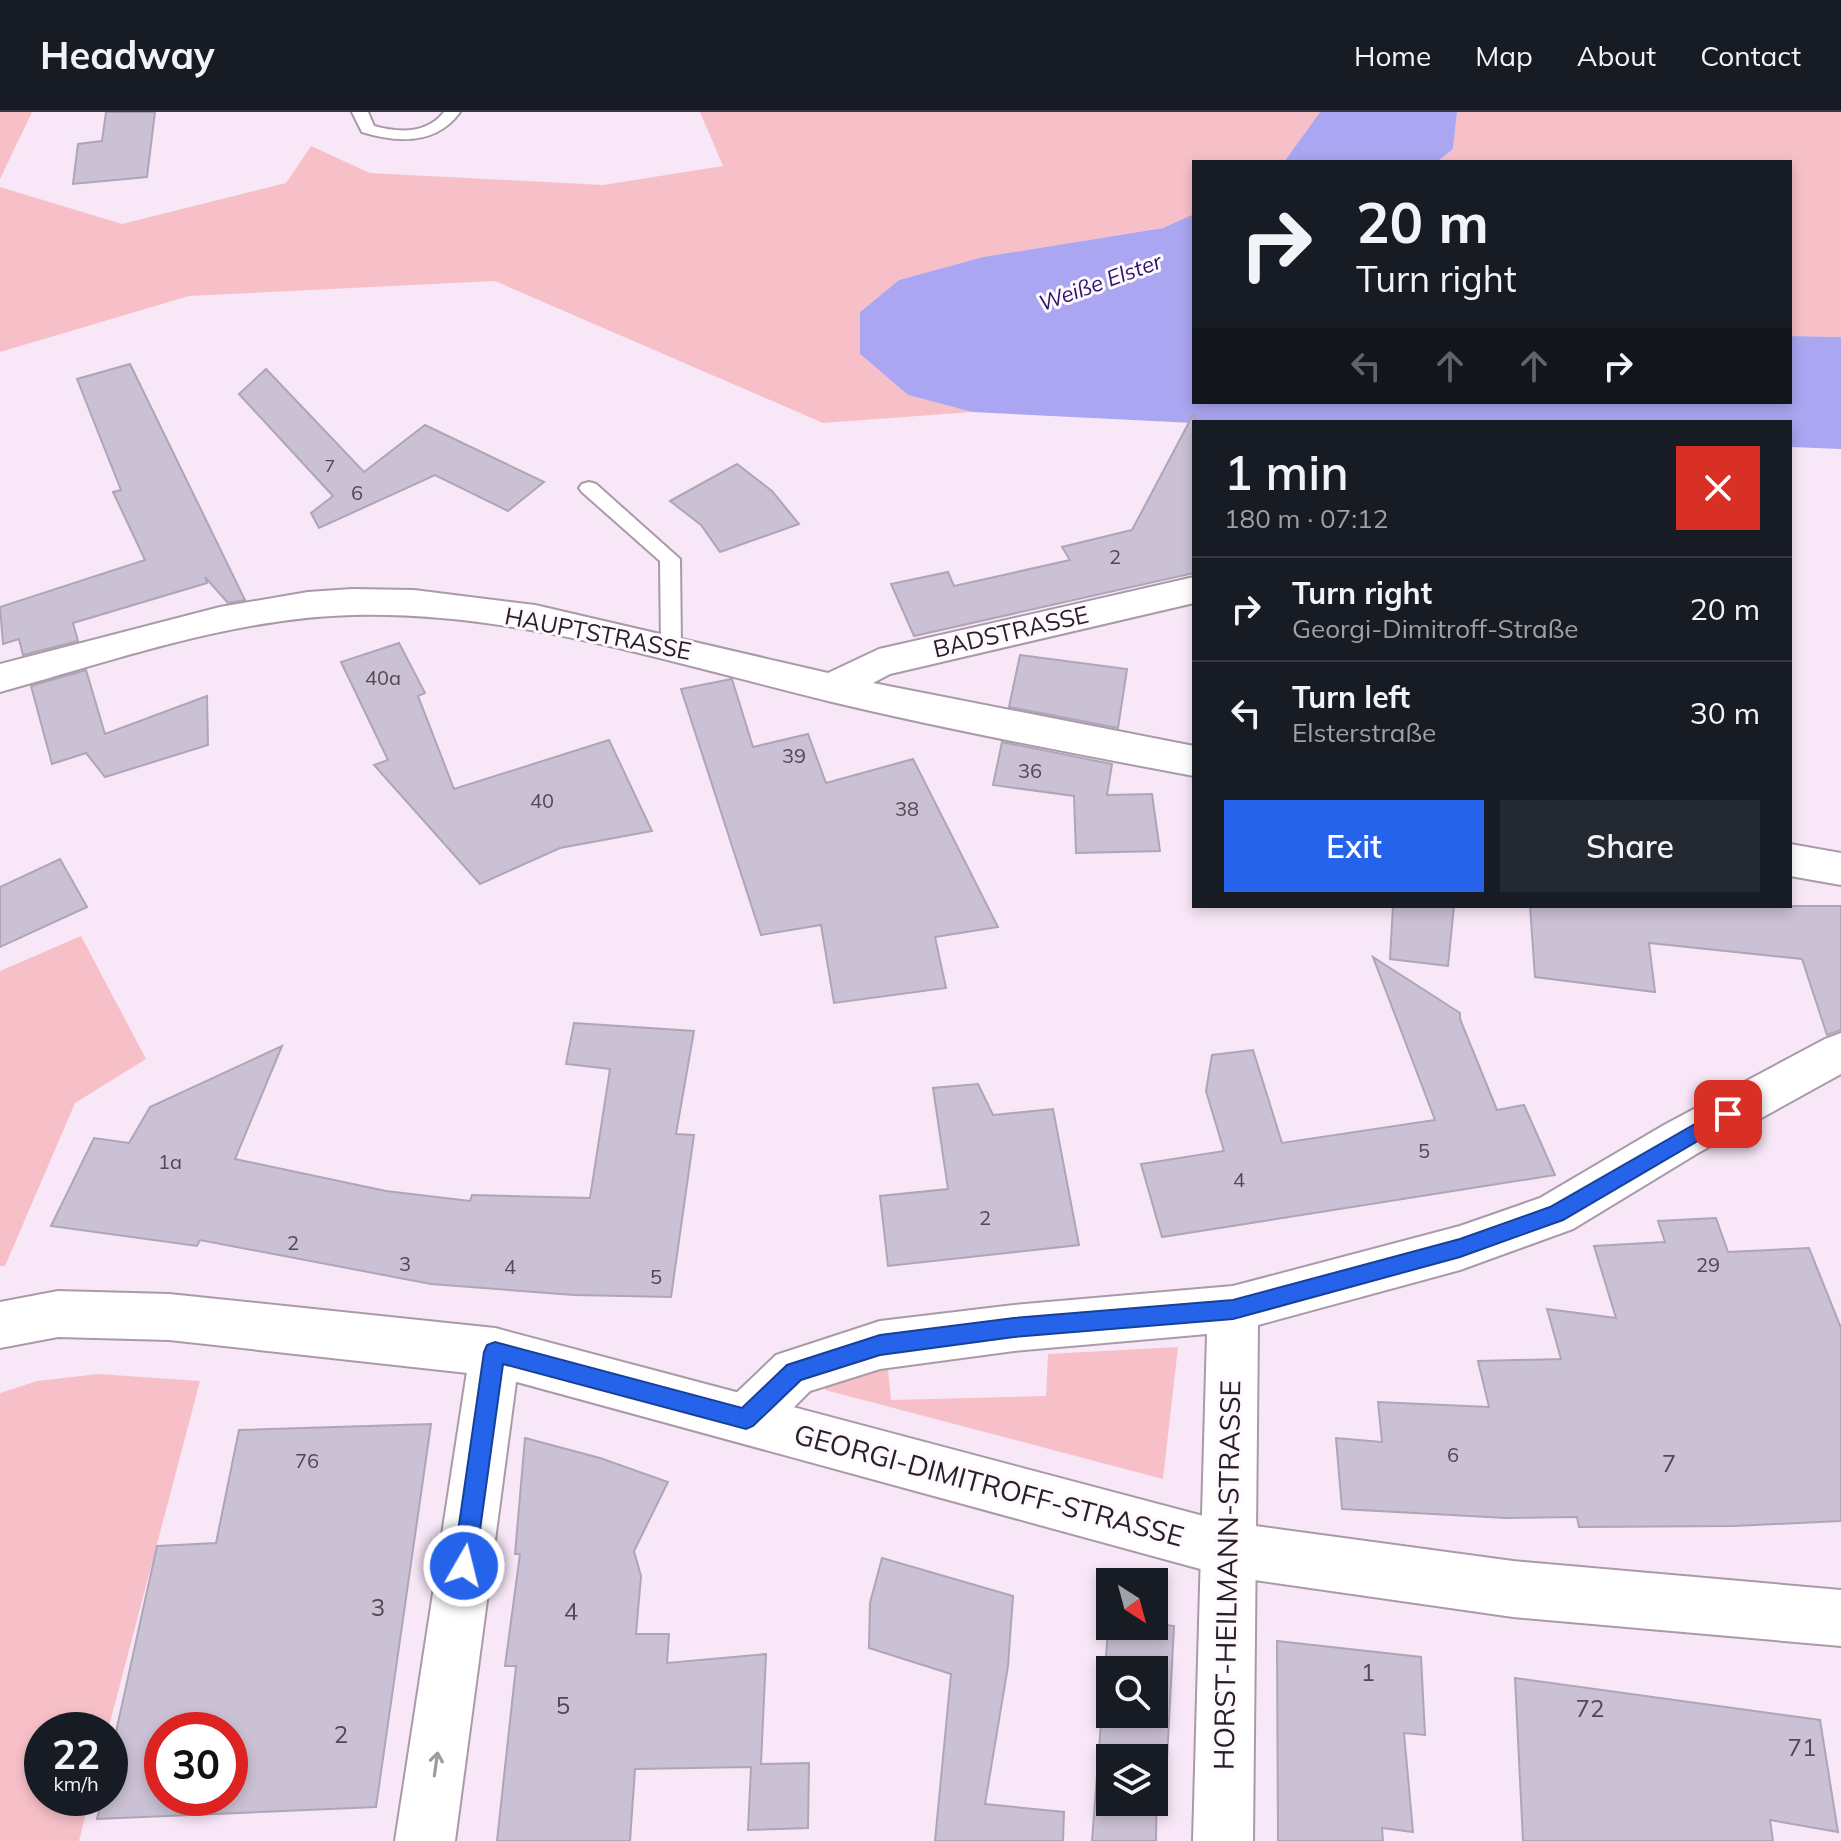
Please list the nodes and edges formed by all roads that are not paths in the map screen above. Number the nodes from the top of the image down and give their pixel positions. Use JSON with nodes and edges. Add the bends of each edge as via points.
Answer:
{"nodes":[{"id":1,"x":360,"y":112,"type":"edge"},
{"id":2,"x":452,"y":112,"type":"edge"},
{"id":3,"x":589,"y":488,"type":"dead end"},
{"id":4,"x":1192,"y":590,"type":"edge"},
{"id":5,"x":671,"y":646,"type":"junction"},
{"id":6,"x":0,"y":678,"type":"edge"},
{"id":7,"x":832,"y":688,"type":"junction"},
{"id":8,"x":1192,"y":761,"type":"edge"},
{"id":9,"x":1792,"y":860,"type":"edge"},
{"id":10,"x":1841,"y":869,"type":"edge"},
{"id":11,"x":1841,"y":1052,"type":"edge"},
{"id":12,"x":1233,"y":1309,"type":"junction"},
{"id":13,"x":0,"y":1325,"type":"edge"},
{"id":14,"x":495,"y":1352,"type":"junction"},
{"id":15,"x":746,"y":1419,"type":"junction"},
{"id":16,"x":1226,"y":1549,"type":"junction"},
{"id":17,"x":1841,"y":1618,"type":"edge"},
{"id":18,"x":425,"y":1841,"type":"edge"},
{"id":19,"x":1223,"y":1841,"type":"edge"}],
"edges":[{"from":1,"to":2,"type":"lane","via":[[368,129],[402,136],[443,125]]},
{"from":3,"to":5,"type":"lane","via":[[670,559]]},
{"from":4,"to":7,"type":"street","name":"BADSTRASSE","via":[[879,663]]},
{"from":5,"to":6,"type":"street","name":"HAUPTSTRASSE","via":[[553,621],[434,605],[353,602],[267,609]]},
{"from":5,"to":7,"type":"street","name":"HAUPTSTRASSE"},
{"from":7,"to":8,"type":"street","name":"HAUPTSTRASSE"},
{"from":9,"to":10,"type":"street"},
{"from":11,"to":12,"type":"street","via":[[1556,1214],[1460,1248]]},
{"from":12,"to":15,"type":"street","via":[[880,1345],[794,1372]]},
{"from":12,"to":16,"type":"street","name":"HORST-HEILMANN-STRASSE"},
{"from":13,"to":14,"type":"street","name":"GEORGI-DIMITROFF-STRASSE","via":[[58,1314],[169,1317]]},
{"from":14,"to":15,"type":"street","name":"GEORGI-DIMITROFF-STRASSE"},
{"from":18,"to":14,"type":"street","one_way":true},
{"from":15,"to":16,"type":"street","name":"GEORGI-DIMITROFF-STRASSE"},
{"from":16,"to":17,"type":"street","name":"GEORGI-DIMITROFF-STRASSE","via":[[1513,1589]]},
{"from":16,"to":19,"type":"street","name":"HORST-HEILMANN-STRASSE"}]}
